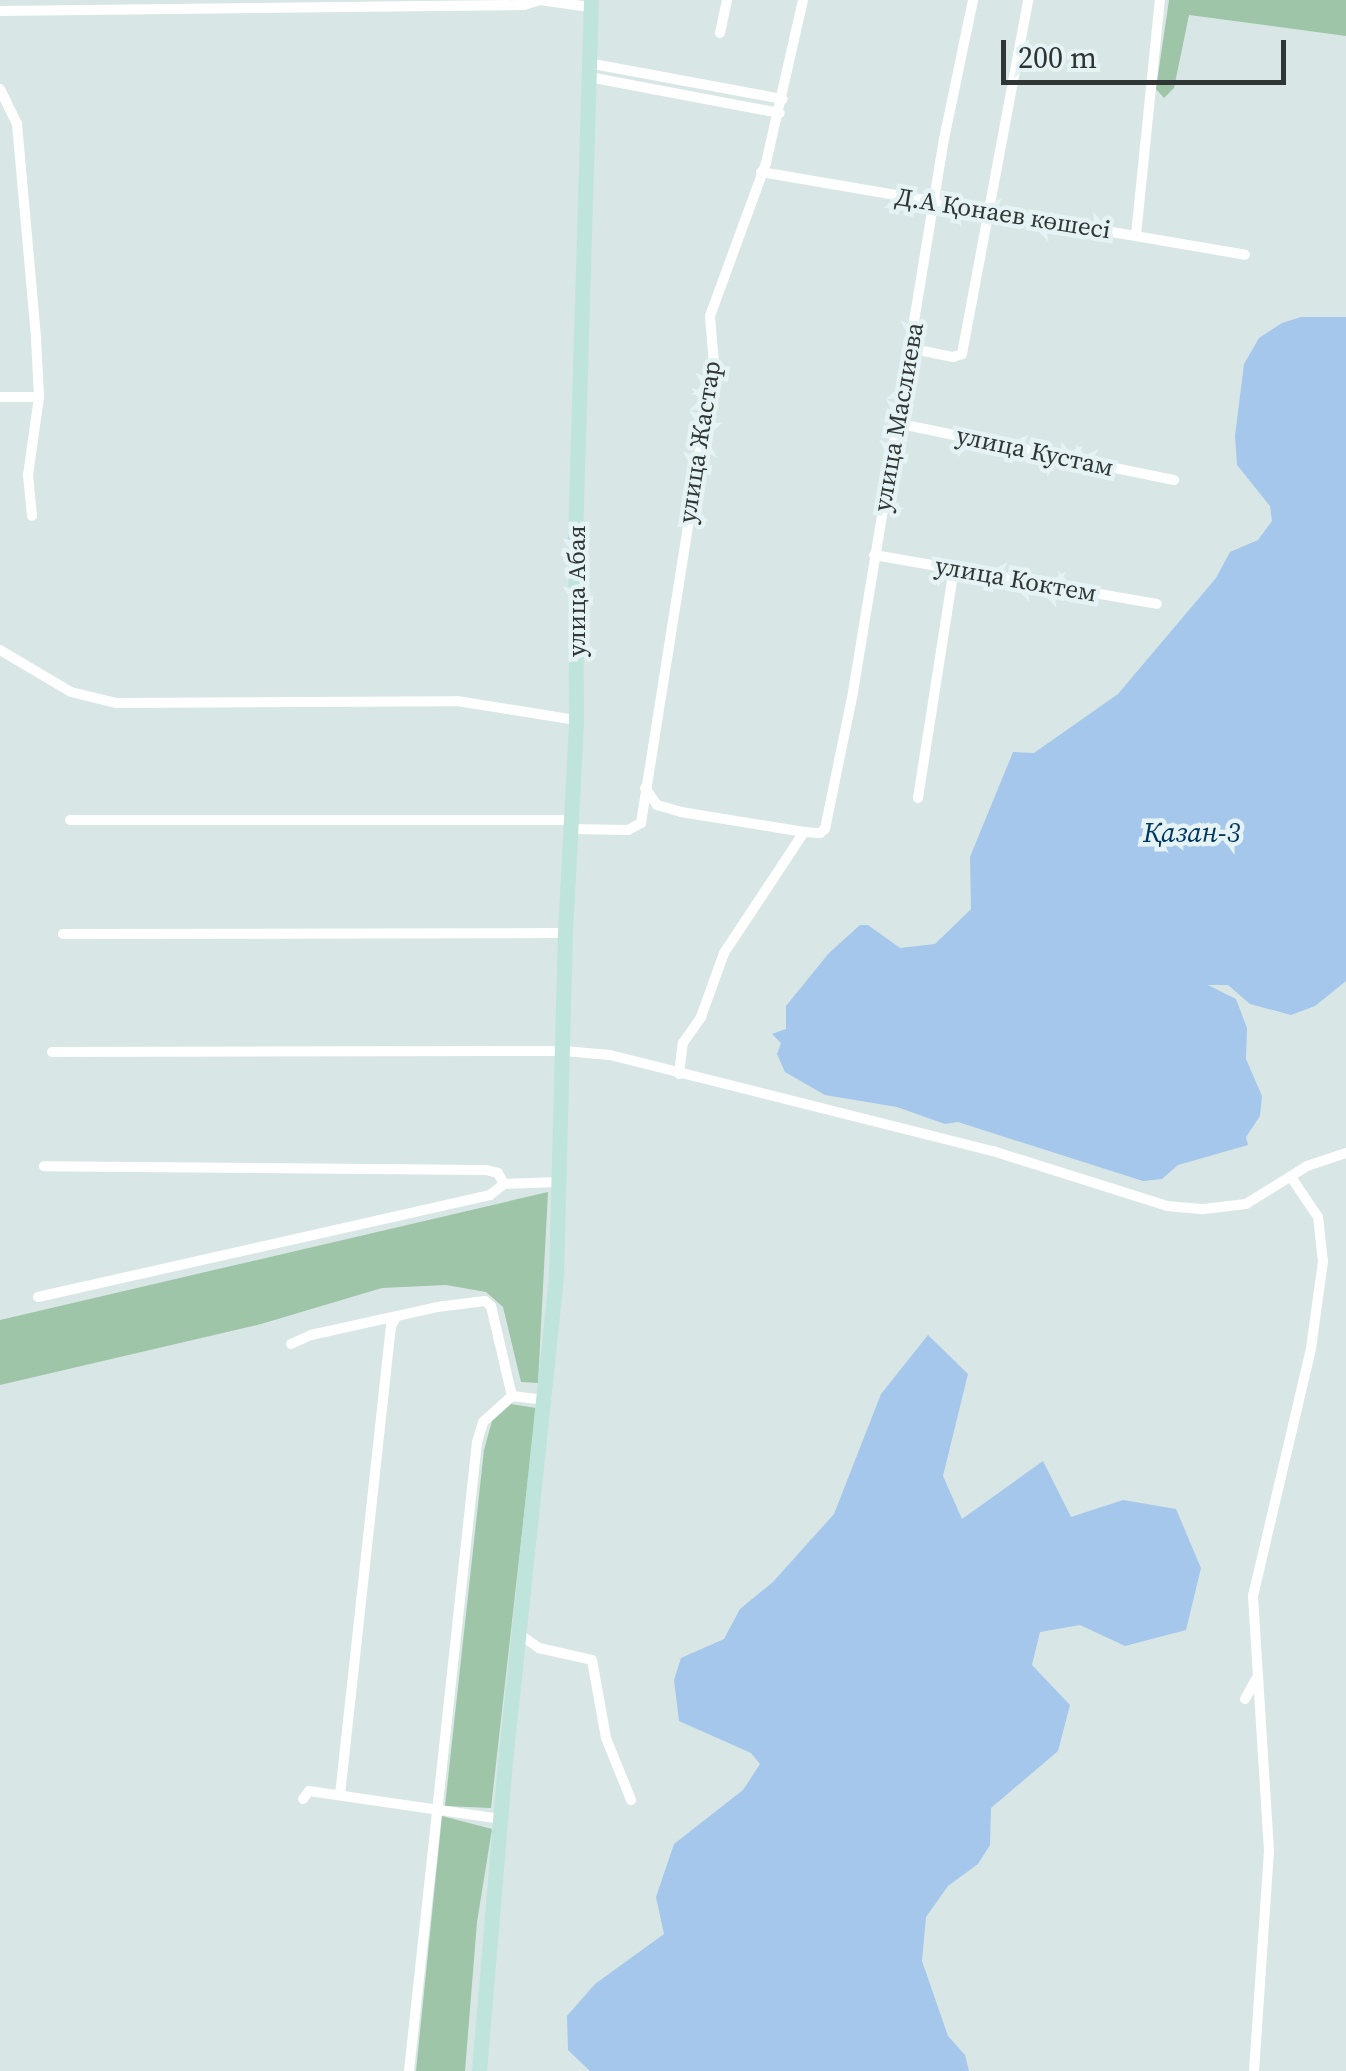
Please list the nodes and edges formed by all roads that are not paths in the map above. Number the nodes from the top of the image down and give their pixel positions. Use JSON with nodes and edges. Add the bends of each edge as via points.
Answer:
{"nodes":[{"id":1,"x":727,"y":0,"type":"edge"},
{"id":2,"x":804,"y":0,"type":"edge"},
{"id":3,"x":973,"y":0,"type":"edge"},
{"id":4,"x":1028,"y":0,"type":"edge"},
{"id":5,"x":1160,"y":0,"type":"edge"},
{"id":6,"x":590,"y":3,"type":"edge"},
{"id":7,"x":0,"y":11,"type":"edge"},
{"id":8,"x":720,"y":33,"type":"dead end"},
{"id":9,"x":588,"y":70,"type":"junction"},
{"id":10,"x":0,"y":90,"type":"edge"},
{"id":11,"x":783,"y":98,"type":"junction"},
{"id":12,"x":780,"y":114,"type":"junction"},
{"id":13,"x":761,"y":172,"type":"junction"},
{"id":14,"x":934,"y":200,"type":"junction"},
{"id":15,"x":988,"y":210,"type":"junction"},
{"id":16,"x":1136,"y":235,"type":"junction"},
{"id":17,"x":1245,"y":255,"type":"dead end"},
{"id":18,"x":909,"y":348,"type":"junction"},
{"id":19,"x":0,"y":397,"type":"edge"},
{"id":20,"x":38,"y":397,"type":"junction"},
{"id":21,"x":896,"y":422,"type":"junction"},
{"id":22,"x":1174,"y":480,"type":"dead end"},
{"id":23,"x":32,"y":516,"type":"dead end"},
{"id":24,"x":874,"y":554,"type":"junction"},
{"id":25,"x":954,"y":569,"type":"junction"},
{"id":26,"x":1157,"y":604,"type":"dead end"},
{"id":27,"x":0,"y":650,"type":"edge"},
{"id":28,"x":576,"y":720,"type":"junction"},
{"id":29,"x":644,"y":788,"type":"junction"},
{"id":30,"x":918,"y":798,"type":"dead end"},
{"id":31,"x":70,"y":820,"type":"dead end"},
{"id":32,"x":571,"y":825,"type":"junction"},
{"id":33,"x":804,"y":832,"type":"junction"},
{"id":34,"x":565,"y":933,"type":"junction"},
{"id":35,"x":63,"y":934,"type":"dead end"},
{"id":36,"x":564,"y":1051,"type":"junction"},
{"id":37,"x":52,"y":1052,"type":"dead end"},
{"id":38,"x":678,"y":1074,"type":"junction"},
{"id":39,"x":1346,"y":1153,"type":"edge"},
{"id":40,"x":44,"y":1166,"type":"dead end"},
{"id":41,"x":1291,"y":1177,"type":"junction"},
{"id":42,"x":560,"y":1182,"type":"junction"},
{"id":43,"x":504,"y":1184,"type":"junction"},
{"id":44,"x":38,"y":1297,"type":"dead end"},
{"id":45,"x":396,"y":1319,"type":"junction"},
{"id":46,"x":291,"y":1344,"type":"dead end"},
{"id":47,"x":512,"y":1396,"type":"junction"},
{"id":48,"x":546,"y":1400,"type":"junction"},
{"id":49,"x":519,"y":1634,"type":"junction"},
{"id":50,"x":1257,"y":1678,"type":"junction"},
{"id":51,"x":1245,"y":1700,"type":"dead end"},
{"id":52,"x":340,"y":1795,"type":"junction"},
{"id":53,"x":302,"y":1799,"type":"dead end"},
{"id":54,"x":631,"y":1800,"type":"dead end"},
{"id":55,"x":437,"y":1809,"type":"junction"},
{"id":56,"x":502,"y":1819,"type":"junction"},
{"id":57,"x":409,"y":2071,"type":"edge"},
{"id":58,"x":479,"y":2071,"type":"edge"},
{"id":59,"x":1254,"y":2071,"type":"edge"}],
"edges":[{"from":1,"to":8,"type":"street"},
{"from":2,"to":11,"type":"street","name":"улица Жастар"},
{"from":3,"to":14,"type":"street","name":"улица Маслиева"},
{"from":4,"to":15,"type":"street"},
{"from":5,"to":16,"type":"street"},
{"from":6,"to":7,"type":"street"},
{"from":6,"to":9,"type":"main road","name":"улица Абая"},
{"from":9,"to":11,"type":"street"},
{"from":9,"to":12,"type":"street"},
{"from":9,"to":28,"type":"main road","name":"улица Абая"},
{"from":10,"to":20,"type":"street","via":[[17,124]]},
{"from":11,"to":12,"type":"street","name":"улица Жастар"},
{"from":12,"to":13,"type":"street","name":"улица Жастар"},
{"from":13,"to":14,"type":"street","name":"Д.А Қонаев көшесі"},
{"from":13,"to":29,"type":"street","name":"улица Жастар","via":[[710,316],[714,364]]},
{"from":14,"to":15,"type":"street","name":"Д.А Қонаев көшесі"},
{"from":14,"to":18,"type":"street","name":"улица Маслиева"},
{"from":15,"to":16,"type":"street","name":"Д.А Қонаев көшесі"},
{"from":15,"to":18,"type":"street","via":[[962,354]]},
{"from":16,"to":17,"type":"street","name":"Д.А Қонаев көшесі"},
{"from":18,"to":21,"type":"street","name":"улица Маслиева"},
{"from":19,"to":20,"type":"street"},
{"from":20,"to":23,"type":"street","via":[[28,475]]},
{"from":21,"to":22,"type":"street","name":"улица Кустам"},
{"from":21,"to":24,"type":"street","name":"улица Маслиева"},
{"from":24,"to":25,"type":"street","name":"улица Коктем"},
{"from":24,"to":33,"type":"street","name":"улица Маслиева","via":[[828,820],[820,833]]},
{"from":25,"to":26,"type":"street","name":"улица Коктем"},
{"from":25,"to":30,"type":"street"},
{"from":27,"to":28,"type":"street","via":[[71,692],[116,703],[457,701]]},
{"from":28,"to":32,"type":"main road","name":"улица Абая"},
{"from":29,"to":32,"type":"street","name":"улица Жастар","via":[[635,828]]},
{"from":29,"to":33,"type":"street","via":[[668,809]]},
{"from":31,"to":32,"type":"street"},
{"from":32,"to":34,"type":"main road","name":"улица Абая"},
{"from":33,"to":38,"type":"street","via":[[724,953],[701,1017],[679,1053]]},
{"from":34,"to":35,"type":"street"},
{"from":34,"to":36,"type":"main road","name":"улица Абая"},
{"from":36,"to":37,"type":"street"},
{"from":36,"to":38,"type":"street"},
{"from":36,"to":42,"type":"main road","name":"улица Абая"},
{"from":38,"to":41,"type":"street","via":[[992,1151],[1167,1206],[1231,1208]]},
{"from":39,"to":41,"type":"street"},
{"from":40,"to":43,"type":"street","via":[[486,1170]]},
{"from":41,"to":50,"type":"street","via":[[1318,1217],[1320,1299],[1253,1596]]},
{"from":42,"to":43,"type":"street"},
{"from":42,"to":48,"type":"main road","name":"улица Абая"},
{"from":43,"to":44,"type":"street","via":[[490,1195]]},
{"from":45,"to":46,"type":"street"},
{"from":45,"to":47,"type":"street","via":[[485,1301]]},
{"from":45,"to":52,"type":"street","via":[[390,1326]]},
{"from":47,"to":48,"type":"street"},
{"from":47,"to":55,"type":"street","via":[[483,1422],[476,1442]]},
{"from":48,"to":49,"type":"main road","name":"улица Абая"},
{"from":49,"to":54,"type":"street","via":[[539,1648],[592,1660],[606,1738]]},
{"from":49,"to":56,"type":"main road","name":"улица Абая"},
{"from":50,"to":51,"type":"street"},
{"from":50,"to":59,"type":"street","via":[[1269,1852]]},
{"from":52,"to":53,"type":"street","via":[[309,1791]]},
{"from":52,"to":55,"type":"street"},
{"from":55,"to":56,"type":"street"},
{"from":55,"to":57,"type":"street"},
{"from":56,"to":58,"type":"main road","name":"улица Абая"}]}
